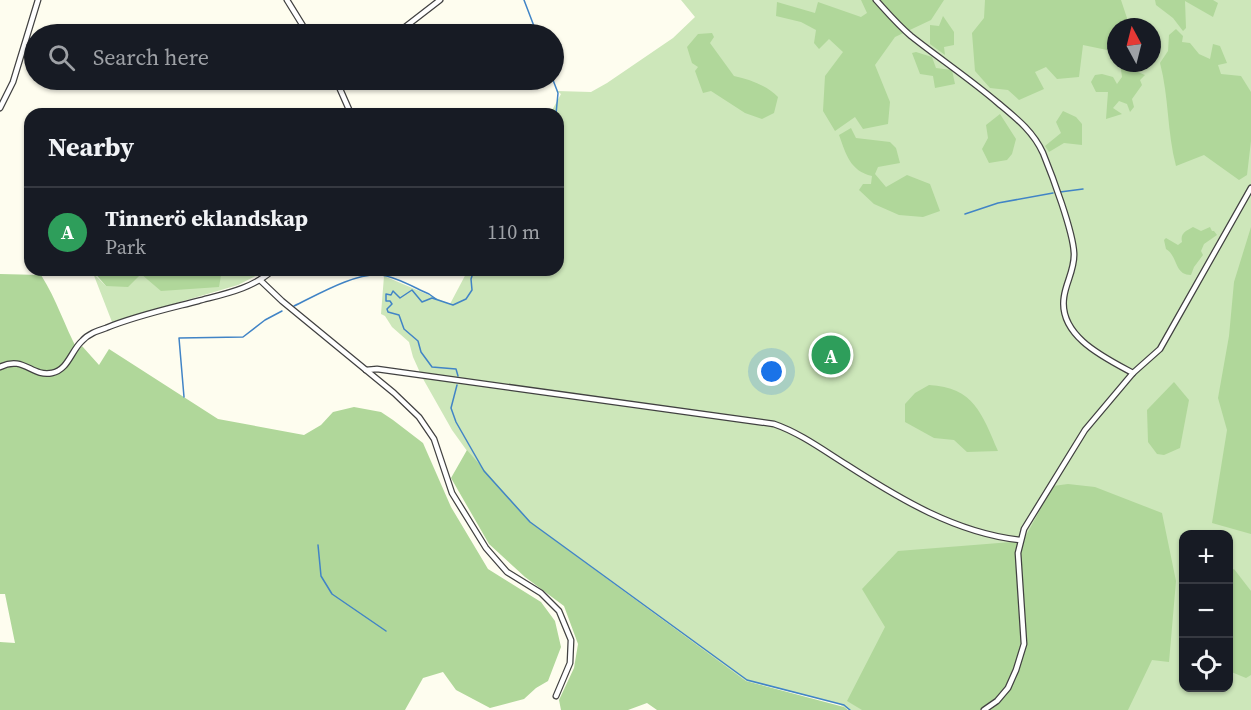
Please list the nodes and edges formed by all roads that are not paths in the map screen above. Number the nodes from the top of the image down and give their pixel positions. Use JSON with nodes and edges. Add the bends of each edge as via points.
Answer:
{"nodes":[{"id":1,"x":38,"y":0,"type":"edge"},
{"id":2,"x":287,"y":0,"type":"edge"},
{"id":3,"x":440,"y":0,"type":"edge"},
{"id":4,"x":876,"y":0,"type":"edge"},
{"id":5,"x":31,"y":24,"type":"edge"},
{"id":6,"x":302,"y":24,"type":"edge"},
{"id":7,"x":409,"y":24,"type":"edge"},
{"id":8,"x":24,"y":46,"type":"edge"},
{"id":9,"x":340,"y":90,"type":"edge"},
{"id":10,"x":0,"y":108,"type":"edge"},
{"id":11,"x":348,"y":108,"type":"edge"},
{"id":12,"x":1251,"y":188,"type":"edge"},
{"id":13,"x":265,"y":276,"type":"edge"},
{"id":14,"x":260,"y":280,"type":"junction"},
{"id":15,"x":0,"y":367,"type":"edge"},
{"id":16,"x":366,"y":370,"type":"junction"},
{"id":17,"x":1133,"y":373,"type":"junction"},
{"id":18,"x":1020,"y":540,"type":"junction"},
{"id":19,"x":556,"y":696,"type":"dead end"},
{"id":20,"x":984,"y":710,"type":"edge"}],
"edges":[{"from":1,"to":5,"type":"street"},
{"from":2,"to":6,"type":"street"},
{"from":3,"to":7,"type":"street"},
{"from":4,"to":17,"type":"street","via":[[909,34],[1029,129],[1043,154],[1074,246],[1074,264],[1064,297],[1066,318],[1072,331]]},
{"from":8,"to":10,"type":"street"},
{"from":9,"to":11,"type":"street"},
{"from":12,"to":17,"type":"street","via":[[1164,343]]},
{"from":13,"to":14,"type":"street"},
{"from":14,"to":15,"type":"street","via":[[229,293],[95,332],[80,342],[62,368],[52,373],[38,372],[20,363]]},
{"from":14,"to":16,"type":"street"},
{"from":16,"to":18,"type":"street","via":[[774,424],[798,434],[926,512]]},
{"from":16,"to":19,"type":"street","via":[[426,425],[452,493],[493,557],[559,611],[571,640],[570,663]]},
{"from":17,"to":18,"type":"street","via":[[1076,443]]},
{"from":18,"to":20,"type":"street","via":[[1024,644],[1008,688]]}]}
